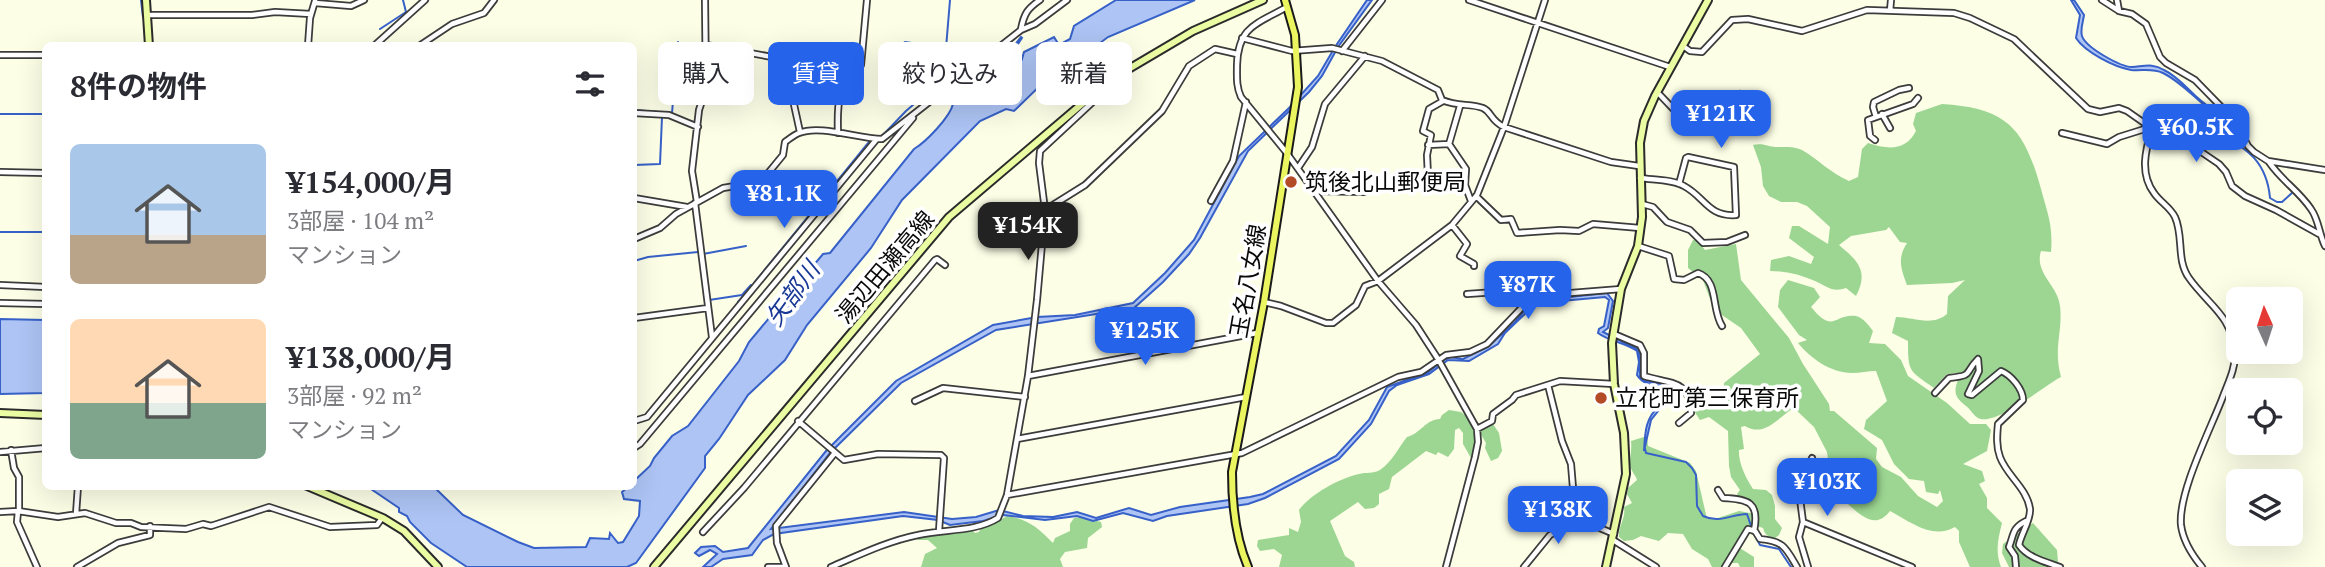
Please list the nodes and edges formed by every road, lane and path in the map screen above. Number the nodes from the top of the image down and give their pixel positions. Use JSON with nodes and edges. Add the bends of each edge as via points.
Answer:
{"nodes":[{"id":1,"x":146,"y":0,"type":"edge"},
{"id":2,"x":363,"y":0,"type":"edge"},
{"id":3,"x":425,"y":0,"type":"edge"},
{"id":4,"x":494,"y":0,"type":"edge"},
{"id":5,"x":705,"y":0,"type":"edge"},
{"id":6,"x":867,"y":0,"type":"edge"},
{"id":7,"x":1040,"y":0,"type":"edge"},
{"id":8,"x":1067,"y":0,"type":"edge"},
{"id":9,"x":1263,"y":0,"type":"edge"},
{"id":10,"x":1382,"y":0,"type":"edge"},
{"id":11,"x":1469,"y":0,"type":"edge"},
{"id":12,"x":1545,"y":0,"type":"edge"},
{"id":13,"x":1708,"y":0,"type":"edge"},
{"id":14,"x":1891,"y":0,"type":"edge"},
{"id":15,"x":2102,"y":0,"type":"edge"},
{"id":16,"x":2117,"y":0,"type":"edge"},
{"id":17,"x":315,"y":1,"type":"edge"},
{"id":18,"x":1286,"y":3,"type":"edge"},
{"id":19,"x":1891,"y":11,"type":"junction"},
{"id":20,"x":2119,"y":11,"type":"junction"},
{"id":21,"x":311,"y":14,"type":"junction"},
{"id":22,"x":147,"y":15,"type":"junction"},
{"id":23,"x":1538,"y":23,"type":"junction"},
{"id":24,"x":1021,"y":30,"type":"junction"},
{"id":25,"x":1242,"y":38,"type":"junction"},
{"id":26,"x":149,"y":42,"type":"edge"},
{"id":27,"x":308,"y":42,"type":"edge"},
{"id":28,"x":378,"y":42,"type":"edge"},
{"id":29,"x":425,"y":42,"type":"edge"},
{"id":30,"x":706,"y":42,"type":"edge"},
{"id":31,"x":862,"y":42,"type":"edge"},
{"id":32,"x":1683,"y":46,"type":"junction"},
{"id":33,"x":1337,"y":49,"type":"junction"},
{"id":34,"x":1297,"y":51,"type":"junction"},
{"id":35,"x":1237,"y":54,"type":"junction"},
{"id":36,"x":0,"y":55,"type":"edge"},
{"id":37,"x":42,"y":55,"type":"edge"},
{"id":38,"x":1365,"y":57,"type":"junction"},
{"id":39,"x":1132,"y":67,"type":"edge"},
{"id":40,"x":1670,"y":67,"type":"junction"},
{"id":41,"x":1909,"y":88,"type":"dead end"},
{"id":42,"x":1740,"y":94,"type":"dead end"},
{"id":43,"x":1660,"y":95,"type":"dead end"},
{"id":44,"x":1918,"y":97,"type":"dead end"},
{"id":45,"x":1443,"y":101,"type":"junction"},
{"id":46,"x":1246,"y":102,"type":"junction"},
{"id":47,"x":699,"y":105,"type":"edge"},
{"id":48,"x":794,"y":105,"type":"edge"},
{"id":49,"x":837,"y":105,"type":"edge"},
{"id":50,"x":1081,"y":105,"type":"edge"},
{"id":51,"x":1089,"y":105,"type":"edge"},
{"id":52,"x":1460,"y":106,"type":"junction"},
{"id":53,"x":637,"y":113,"type":"edge"},
{"id":54,"x":1882,"y":114,"type":"junction"},
{"id":55,"x":915,"y":115,"type":"junction"},
{"id":56,"x":1875,"y":117,"type":"junction"},
{"id":57,"x":698,"y":127,"type":"junction"},
{"id":58,"x":1504,"y":127,"type":"junction"},
{"id":59,"x":2151,"y":127,"type":"junction"},
{"id":60,"x":1890,"y":128,"type":"dead end"},
{"id":61,"x":800,"y":132,"type":"junction"},
{"id":62,"x":838,"y":133,"type":"junction"},
{"id":63,"x":2062,"y":134,"type":"dead end"},
{"id":64,"x":876,"y":139,"type":"junction"},
{"id":65,"x":1875,"y":140,"type":"dead end"},
{"id":66,"x":1449,"y":144,"type":"junction"},
{"id":67,"x":1428,"y":145,"type":"junction"},
{"id":68,"x":1286,"y":152,"type":"junction"},
{"id":69,"x":2268,"y":161,"type":"junction"},
{"id":70,"x":1639,"y":166,"type":"junction"},
{"id":71,"x":1298,"y":168,"type":"junction"},
{"id":72,"x":2325,"y":170,"type":"edge"},
{"id":73,"x":0,"y":173,"type":"edge"},
{"id":74,"x":42,"y":173,"type":"edge"},
{"id":75,"x":1428,"y":176,"type":"junction"},
{"id":76,"x":1640,"y":177,"type":"junction"},
{"id":77,"x":1679,"y":184,"type":"junction"},
{"id":78,"x":1465,"y":185,"type":"junction"},
{"id":79,"x":1315,"y":191,"type":"junction"},
{"id":80,"x":1476,"y":196,"type":"junction"},
{"id":81,"x":637,"y":198,"type":"edge"},
{"id":82,"x":1211,"y":201,"type":"dead end"},
{"id":83,"x":1471,"y":201,"type":"junction"},
{"id":84,"x":696,"y":202,"type":"junction"},
{"id":85,"x":1641,"y":204,"type":"junction"},
{"id":86,"x":688,"y":207,"type":"junction"},
{"id":87,"x":1045,"y":210,"type":"junction"},
{"id":88,"x":1452,"y":225,"type":"junction"},
{"id":89,"x":1640,"y":228,"type":"junction"},
{"id":90,"x":2319,"y":234,"type":"junction"},
{"id":91,"x":1745,"y":235,"type":"dead end"},
{"id":92,"x":637,"y":238,"type":"edge"},
{"id":93,"x":1638,"y":246,"type":"junction"},
{"id":94,"x":2325,"y":246,"type":"edge"},
{"id":95,"x":945,"y":265,"type":"dead end"},
{"id":96,"x":1474,"y":266,"type":"dead end"},
{"id":97,"x":1378,"y":281,"type":"junction"},
{"id":98,"x":0,"y":285,"type":"edge"},
{"id":99,"x":42,"y":287,"type":"edge"},
{"id":100,"x":1621,"y":289,"type":"junction"},
{"id":101,"x":1467,"y":294,"type":"dead end"},
{"id":102,"x":1533,"y":296,"type":"junction"},
{"id":103,"x":1264,"y":302,"type":"junction"},
{"id":104,"x":0,"y":303,"type":"edge"},
{"id":105,"x":42,"y":304,"type":"edge"},
{"id":106,"x":708,"y":308,"type":"junction"},
{"id":107,"x":637,"y":318,"type":"edge"},
{"id":108,"x":1722,"y":326,"type":"dead end"},
{"id":109,"x":1256,"y":333,"type":"junction"},
{"id":110,"x":712,"y":337,"type":"junction"},
{"id":111,"x":1613,"y":337,"type":"junction"},
{"id":112,"x":1440,"y":363,"type":"junction"},
{"id":113,"x":1028,"y":376,"type":"junction"},
{"id":114,"x":1614,"y":384,"type":"junction"},
{"id":115,"x":1548,"y":386,"type":"junction"},
{"id":116,"x":1935,"y":393,"type":"dead end"},
{"id":117,"x":1025,"y":397,"type":"junction"},
{"id":118,"x":1246,"y":397,"type":"junction"},
{"id":119,"x":915,"y":401,"type":"dead end"},
{"id":120,"x":2,"y":414,"type":"edge"},
{"id":121,"x":42,"y":415,"type":"edge"},
{"id":122,"x":637,"y":420,"type":"edge"},
{"id":123,"x":798,"y":421,"type":"junction"},
{"id":124,"x":1678,"y":423,"type":"dead end"},
{"id":125,"x":1477,"y":429,"type":"junction"},
{"id":126,"x":1017,"y":439,"type":"junction"},
{"id":127,"x":637,"y":445,"type":"edge"},
{"id":128,"x":42,"y":448,"type":"edge"},
{"id":129,"x":11,"y":450,"type":"junction"},
{"id":130,"x":0,"y":452,"type":"edge"},
{"id":131,"x":831,"y":452,"type":"junction"},
{"id":132,"x":1236,"y":453,"type":"junction"},
{"id":133,"x":1812,"y":458,"type":"dead end"},
{"id":134,"x":78,"y":490,"type":"edge"},
{"id":135,"x":317,"y":490,"type":"edge"},
{"id":136,"x":1718,"y":491,"type":"dead end"},
{"id":137,"x":1007,"y":495,"type":"junction"},
{"id":138,"x":18,"y":511,"type":"junction"},
{"id":139,"x":0,"y":512,"type":"edge"},
{"id":140,"x":75,"y":514,"type":"junction"},
{"id":141,"x":383,"y":517,"type":"junction"},
{"id":142,"x":1581,"y":520,"type":"junction"},
{"id":143,"x":2027,"y":520,"type":"junction"},
{"id":144,"x":1803,"y":522,"type":"junction"},
{"id":145,"x":150,"y":526,"type":"junction"},
{"id":146,"x":939,"y":531,"type":"junction"},
{"id":147,"x":1754,"y":531,"type":"junction"},
{"id":148,"x":703,"y":533,"type":"dead end"},
{"id":149,"x":1613,"y":537,"type":"junction"},
{"id":150,"x":37,"y":567,"type":"edge"},
{"id":151,"x":77,"y":567,"type":"edge"},
{"id":152,"x":438,"y":567,"type":"edge"},
{"id":153,"x":654,"y":567,"type":"edge"},
{"id":154,"x":768,"y":567,"type":"edge"},
{"id":155,"x":784,"y":567,"type":"edge"},
{"id":156,"x":831,"y":567,"type":"edge"},
{"id":157,"x":1248,"y":567,"type":"edge"},
{"id":158,"x":1446,"y":567,"type":"edge"},
{"id":159,"x":1524,"y":567,"type":"edge"},
{"id":160,"x":1606,"y":567,"type":"edge"},
{"id":161,"x":1656,"y":567,"type":"edge"},
{"id":162,"x":1725,"y":567,"type":"edge"},
{"id":163,"x":1797,"y":567,"type":"edge"},
{"id":164,"x":1808,"y":567,"type":"edge"},
{"id":165,"x":1912,"y":567,"type":"edge"},
{"id":166,"x":2016,"y":567,"type":"edge"},
{"id":167,"x":2060,"y":567,"type":"edge"},
{"id":168,"x":2202,"y":567,"type":"edge"}],
"edges":[{"from":1,"to":22,"type":"main road"},
{"from":2,"to":17,"type":"street","via":[[351,6]]},
{"from":3,"to":28,"type":"street"},
{"from":4,"to":29,"type":"street","via":[[484,13],[452,24]]},
{"from":5,"to":30,"type":"street"},
{"from":6,"to":31,"type":"street"},
{"from":7,"to":24,"type":"street","via":[[1024,15]]},
{"from":8,"to":24,"type":"street"},
{"from":9,"to":39,"type":"main road","name":"湯辺田瀬高線","via":[[1193,31]]},
{"from":10,"to":33,"type":"street"},
{"from":11,"to":23,"type":"street"},
{"from":12,"to":23,"type":"street"},
{"from":13,"to":32,"type":"main road"},
{"from":14,"to":19,"type":"street"},
{"from":15,"to":20,"type":"street"},
{"from":16,"to":20,"type":"street"},
{"from":17,"to":21,"type":"street"},
{"from":18,"to":25,"type":"street"},
{"from":18,"to":34,"type":"main road","name":"玉名八女線"},
{"from":19,"to":32,"type":"street","via":[[1867,10],[1802,31],[1737,19],[1702,52]]},
{"from":19,"to":59,"type":"street","via":[[1954,13],[1970,18],[2014,39],[2088,109],[2119,108]]},
{"from":20,"to":69,"type":"street","via":[[2146,24],[2160,57],[2195,80],[2235,121],[2248,146]]},
{"from":21,"to":22,"type":"street"},
{"from":21,"to":27,"type":"street"},
{"from":22,"to":26,"type":"main road"},
{"from":23,"to":40,"type":"street"},
{"from":23,"to":58,"type":"street"},
{"from":24,"to":55,"type":"street"},
{"from":25,"to":34,"type":"street"},
{"from":25,"to":35,"type":"street"},
{"from":32,"to":40,"type":"main road"},
{"from":33,"to":34,"type":"street"},
{"from":33,"to":38,"type":"street"},
{"from":34,"to":68,"type":"main road","name":"玉名八女線","via":[[1296,97]]},
{"from":35,"to":46,"type":"street","via":[[1237,89]]},
{"from":35,"to":87,"type":"street","via":[[1216,49],[1189,66],[1162,111],[1085,185]]},
{"from":36,"to":37,"type":"street"},
{"from":38,"to":45,"type":"street","via":[[1438,90]]},
{"from":38,"to":71,"type":"street","via":[[1325,104],[1311,148]]},
{"from":40,"to":70,"type":"main road","via":[[1644,121]]},
{"from":41,"to":56,"type":"street","via":[[1874,102]]},
{"from":42,"to":43,"type":"street","via":[[1704,118],[1680,116]]},
{"from":44,"to":54,"type":"street","via":[[1913,104]]},
{"from":45,"to":52,"type":"street"},
{"from":45,"to":67,"type":"street","via":[[1429,108],[1425,118],[1423,131],[1431,135]]},
{"from":46,"to":68,"type":"street"},
{"from":46,"to":82,"type":"street","via":[[1233,161]]},
{"from":47,"to":57,"type":"street"},
{"from":48,"to":61,"type":"street"},
{"from":49,"to":62,"type":"street"},
{"from":50,"to":153,"type":"main road","name":"湯辺田瀬高線","via":[[949,217]]},
{"from":51,"to":87,"type":"street","via":[[1040,151]]},
{"from":52,"to":58,"type":"street","via":[[1488,110],[1494,122]]},
{"from":52,"to":66,"type":"street"},
{"from":53,"to":57,"type":"street","via":[[669,115]]},
{"from":54,"to":56,"type":"street"},
{"from":54,"to":60,"type":"street"},
{"from":55,"to":64,"type":"street"},
{"from":55,"to":127,"type":"street"},
{"from":56,"to":65,"type":"street","via":[[1868,121]]},
{"from":57,"to":84,"type":"street","via":[[692,171]]},
{"from":58,"to":70,"type":"street","via":[[1611,162]]},
{"from":58,"to":80,"type":"street"},
{"from":59,"to":63,"type":"street","via":[[2107,144]]},
{"from":59,"to":90,"type":"street","via":[[2219,164],[2232,186],[2245,196]]},
{"from":59,"to":168,"type":"street","via":[[2145,154],[2148,181],[2175,216],[2180,259],[2229,327],[2235,356],[2184,498],[2182,531]]},
{"from":61,"to":62,"type":"street"},
{"from":61,"to":84,"type":"street","via":[[785,142],[783,155],[765,177],[723,188]]},
{"from":62,"to":64,"type":"street"},
{"from":64,"to":110,"type":"street"},
{"from":66,"to":67,"type":"street"},
{"from":66,"to":78,"type":"street","via":[[1466,169]]},
{"from":67,"to":75,"type":"street"},
{"from":68,"to":71,"type":"street"},
{"from":68,"to":103,"type":"main road","name":"玉名八女線"},
{"from":69,"to":72,"type":"street"},
{"from":69,"to":90,"type":"street","via":[[2313,211]]},
{"from":70,"to":76,"type":"main road"},
{"from":71,"to":79,"type":"street"},
{"from":73,"to":74,"type":"street"},
{"from":75,"to":78,"type":"street"},
{"from":75,"to":79,"type":"street","via":[[1412,176],[1364,192]]},
{"from":76,"to":77,"type":"street"},
{"from":76,"to":85,"type":"main road"},
{"from":77,"to":77,"type":"street","via":[[1715,211],[1736,215],[1734,167],[1688,157]]},
{"from":78,"to":83,"type":"street"},
{"from":79,"to":97,"type":"street"},
{"from":80,"to":83,"type":"street"},
{"from":80,"to":89,"type":"street","via":[[1501,220],[1511,219],[1517,233],[1579,231],[1593,224]]},
{"from":81,"to":86,"type":"street"},
{"from":83,"to":88,"type":"street"},
{"from":84,"to":86,"type":"street"},
{"from":84,"to":106,"type":"street"},
{"from":85,"to":89,"type":"main road"},
{"from":85,"to":91,"type":"street","via":[[1653,207],[1667,222],[1690,230],[1703,243],[1727,242]]},
{"from":86,"to":92,"type":"street","via":[[660,228]]},
{"from":87,"to":113,"type":"street"},
{"from":88,"to":96,"type":"street","via":[[1467,244],[1460,256]]},
{"from":88,"to":97,"type":"street"},
{"from":89,"to":93,"type":"main road"},
{"from":90,"to":94,"type":"street"},
{"from":93,"to":100,"type":"main road"},
{"from":93,"to":108,"type":"street","via":[[1669,256],[1674,279],[1698,273],[1705,276],[1713,288]]},
{"from":95,"to":123,"type":"street","via":[[935,260]]},
{"from":97,"to":103,"type":"street","via":[[1365,286],[1356,305],[1333,324]]},
{"from":97,"to":112,"type":"street","via":[[1416,325]]},
{"from":98,"to":99,"type":"street"},
{"from":100,"to":102,"type":"street"},
{"from":100,"to":111,"type":"main road"},
{"from":101,"to":102,"type":"street","via":[[1511,291]]},
{"from":102,"to":112,"type":"street","via":[[1486,344],[1446,355]]},
{"from":103,"to":109,"type":"main road","name":"玉名八女線"},
{"from":104,"to":105,"type":"street"},
{"from":106,"to":107,"type":"street"},
{"from":106,"to":110,"type":"street"},
{"from":109,"to":113,"type":"street"},
{"from":109,"to":118,"type":"main road","name":"玉名八女線"},
{"from":110,"to":122,"type":"street","via":[[647,417]]},
{"from":111,"to":114,"type":"main road"},
{"from":111,"to":124,"type":"street","via":[[1640,345],[1644,376],[1677,384],[1687,392],[1691,413]]},
{"from":112,"to":125,"type":"street"},
{"from":112,"to":132,"type":"street","via":[[1398,377]]},
{"from":113,"to":117,"type":"street"},
{"from":114,"to":115,"type":"street","via":[[1560,381]]},
{"from":114,"to":149,"type":"main road","via":[[1626,474]]},
{"from":115,"to":125,"type":"street","via":[[1516,395],[1493,414],[1492,421]]},
{"from":115,"to":142,"type":"street","via":[[1571,464],[1575,512]]},
{"from":116,"to":143,"type":"street","via":[[1949,378],[1970,373],[1978,359],[1979,371],[1970,396],[2001,371],[2019,388],[2023,400],[1998,424],[1997,447],[2027,498]]},
{"from":117,"to":119,"type":"street","via":[[943,388]]},
{"from":117,"to":126,"type":"street"},
{"from":118,"to":126,"type":"street"},
{"from":118,"to":132,"type":"main road","name":"玉名八女線"},
{"from":120,"to":121,"type":"main road"},
{"from":123,"to":131,"type":"street"},
{"from":123,"to":148,"type":"street"},
{"from":125,"to":158,"type":"street","via":[[1475,457]]},
{"from":126,"to":137,"type":"street"},
{"from":128,"to":129,"type":"street"},
{"from":129,"to":130,"type":"street"},
{"from":129,"to":138,"type":"street","via":[[19,477]]},
{"from":131,"to":146,"type":"street","via":[[848,461],[878,454],[941,455]]},
{"from":131,"to":155,"type":"street","via":[[776,526]]},
{"from":132,"to":137,"type":"street"},
{"from":132,"to":157,"type":"main road","name":"玉名八女線","via":[[1233,503]]},
{"from":133,"to":144,"type":"street","via":[[1799,491]]},
{"from":134,"to":140,"type":"street"},
{"from":135,"to":141,"type":"main road"},
{"from":136,"to":147,"type":"street","via":[[1723,498],[1751,503]]},
{"from":137,"to":146,"type":"street","via":[[998,518],[990,523]]},
{"from":138,"to":139,"type":"street"},
{"from":138,"to":140,"type":"street","via":[[58,517]]},
{"from":138,"to":150,"type":"street","via":[[17,522]]},
{"from":140,"to":145,"type":"street"},
{"from":141,"to":145,"type":"street","via":[[377,525],[330,527],[269,507],[211,526]]},
{"from":141,"to":152,"type":"main road","via":[[404,531]]},
{"from":142,"to":149,"type":"street"},
{"from":142,"to":159,"type":"street","via":[[1550,535]]},
{"from":143,"to":166,"type":"street","via":[[2012,532],[2009,547]]},
{"from":143,"to":167,"type":"street","via":[[2019,542],[2022,550]]},
{"from":144,"to":164,"type":"street","via":[[1799,537]]},
{"from":144,"to":165,"type":"street"},
{"from":145,"to":151,"type":"street","via":[[150,534],[118,543]]},
{"from":146,"to":156,"type":"street","via":[[894,542]]},
{"from":147,"to":162,"type":"street","via":[[1748,529],[1742,536]]},
{"from":147,"to":163,"type":"street","via":[[1760,539],[1786,547]]},
{"from":149,"to":160,"type":"main road"},
{"from":149,"to":161,"type":"street"},
{"from":154,"to":155,"type":"street"}]}
